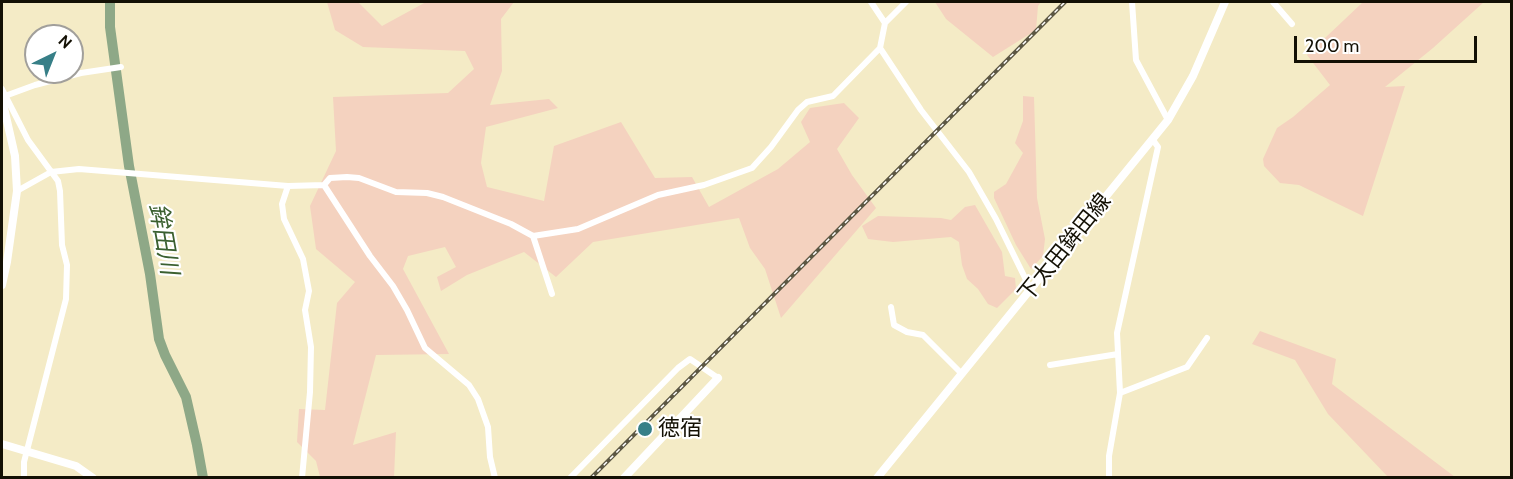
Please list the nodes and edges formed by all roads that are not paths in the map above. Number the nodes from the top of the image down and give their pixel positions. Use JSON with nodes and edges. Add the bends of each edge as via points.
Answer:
{"nodes":[{"id":1,"x":872,"y":2,"type":"edge"},
{"id":2,"x":906,"y":2,"type":"edge"},
{"id":3,"x":1132,"y":2,"type":"edge"},
{"id":4,"x":1226,"y":2,"type":"edge"},
{"id":5,"x":1273,"y":2,"type":"edge"},
{"id":6,"x":885,"y":23,"type":"junction"},
{"id":7,"x":1292,"y":24,"type":"dead end"},
{"id":8,"x":880,"y":48,"type":"junction"},
{"id":9,"x":121,"y":67,"type":"dead end"},
{"id":10,"x":2,"y":89,"type":"edge"},
{"id":11,"x":3,"y":97,"type":"edge"},
{"id":12,"x":1168,"y":120,"type":"junction"},
{"id":13,"x":1153,"y":140,"type":"junction"},
{"id":14,"x":51,"y":172,"type":"junction"},
{"id":15,"x":324,"y":185,"type":"junction"},
{"id":16,"x":288,"y":186,"type":"junction"},
{"id":17,"x":16,"y":191,"type":"junction"},
{"id":18,"x":533,"y":236,"type":"junction"},
{"id":19,"x":2,"y":285,"type":"edge"},
{"id":20,"x":1031,"y":290,"type":"junction"},
{"id":21,"x":552,"y":294,"type":"dead end"},
{"id":22,"x":891,"y":307,"type":"dead end"},
{"id":23,"x":1207,"y":339,"type":"dead end"},
{"id":24,"x":1118,"y":354,"type":"junction"},
{"id":25,"x":1050,"y":365,"type":"dead end"},
{"id":26,"x":962,"y":374,"type":"junction"},
{"id":27,"x":718,"y":378,"type":"joint"},
{"id":28,"x":1119,"y":393,"type":"junction"},
{"id":29,"x":2,"y":444,"type":"edge"},
{"id":30,"x":26,"y":451,"type":"junction"},
{"id":31,"x":24,"y":477,"type":"edge"},
{"id":32,"x":93,"y":477,"type":"edge"},
{"id":33,"x":302,"y":477,"type":"edge"},
{"id":34,"x":495,"y":477,"type":"edge"},
{"id":35,"x":570,"y":477,"type":"edge"},
{"id":36,"x":624,"y":477,"type":"edge"},
{"id":37,"x":877,"y":477,"type":"edge"},
{"id":38,"x":1109,"y":477,"type":"edge"}],
"edges":[{"from":1,"to":6,"type":"street"},
{"from":2,"to":6,"type":"street"},
{"from":3,"to":12,"type":"street","via":[[1136,60]]},
{"from":4,"to":12,"type":"main road","name":"下太田鉾田線"},
{"from":5,"to":7,"type":"street"},
{"from":6,"to":8,"type":"street"},
{"from":8,"to":18,"type":"street","via":[[833,96],[807,102],[798,110],[752,168],[704,186],[658,195],[578,229]]},
{"from":8,"to":20,"type":"street","via":[[960,160],[996,219]]},
{"from":9,"to":11,"type":"street","via":[[35,85]]},
{"from":10,"to":11,"type":"street"},
{"from":11,"to":14,"type":"street"},
{"from":11,"to":17,"type":"street","via":[[15,156]]},
{"from":12,"to":13,"type":"main road","name":"下太田鉾田線"},
{"from":13,"to":20,"type":"main road","name":"下太田鉾田線"},
{"from":13,"to":24,"type":"street","via":[[1158,147],[1117,333]]},
{"from":14,"to":16,"type":"street","via":[[79,170]]},
{"from":14,"to":17,"type":"street"},
{"from":14,"to":30,"type":"street","via":[[60,191],[66,299]]},
{"from":15,"to":16,"type":"street"},
{"from":15,"to":18,"type":"street","via":[[330,178],[360,178],[396,192],[435,195]]},
{"from":15,"to":34,"type":"street","via":[[393,286],[425,348],[469,385],[488,427]]},
{"from":16,"to":33,"type":"street","via":[[282,204],[284,219],[303,258],[309,291],[305,310],[311,347],[310,392]]},
{"from":17,"to":19,"type":"street"},
{"from":18,"to":21,"type":"street"},
{"from":20,"to":26,"type":"main road","name":"下太田鉾田線"},
{"from":22,"to":26,"type":"street","via":[[894,325],[923,335]]},
{"from":23,"to":28,"type":"street","via":[[1186,367]]},
{"from":24,"to":25,"type":"street"},
{"from":24,"to":28,"type":"street"},
{"from":26,"to":37,"type":"main road","name":"下太田鉾田線"},
{"from":27,"to":35,"type":"street","via":[[690,359]]},
{"from":27,"to":36,"type":"street"},
{"from":28,"to":38,"type":"street"},
{"from":29,"to":30,"type":"street"},
{"from":30,"to":31,"type":"street"},
{"from":30,"to":32,"type":"street","via":[[76,466]]}]}
